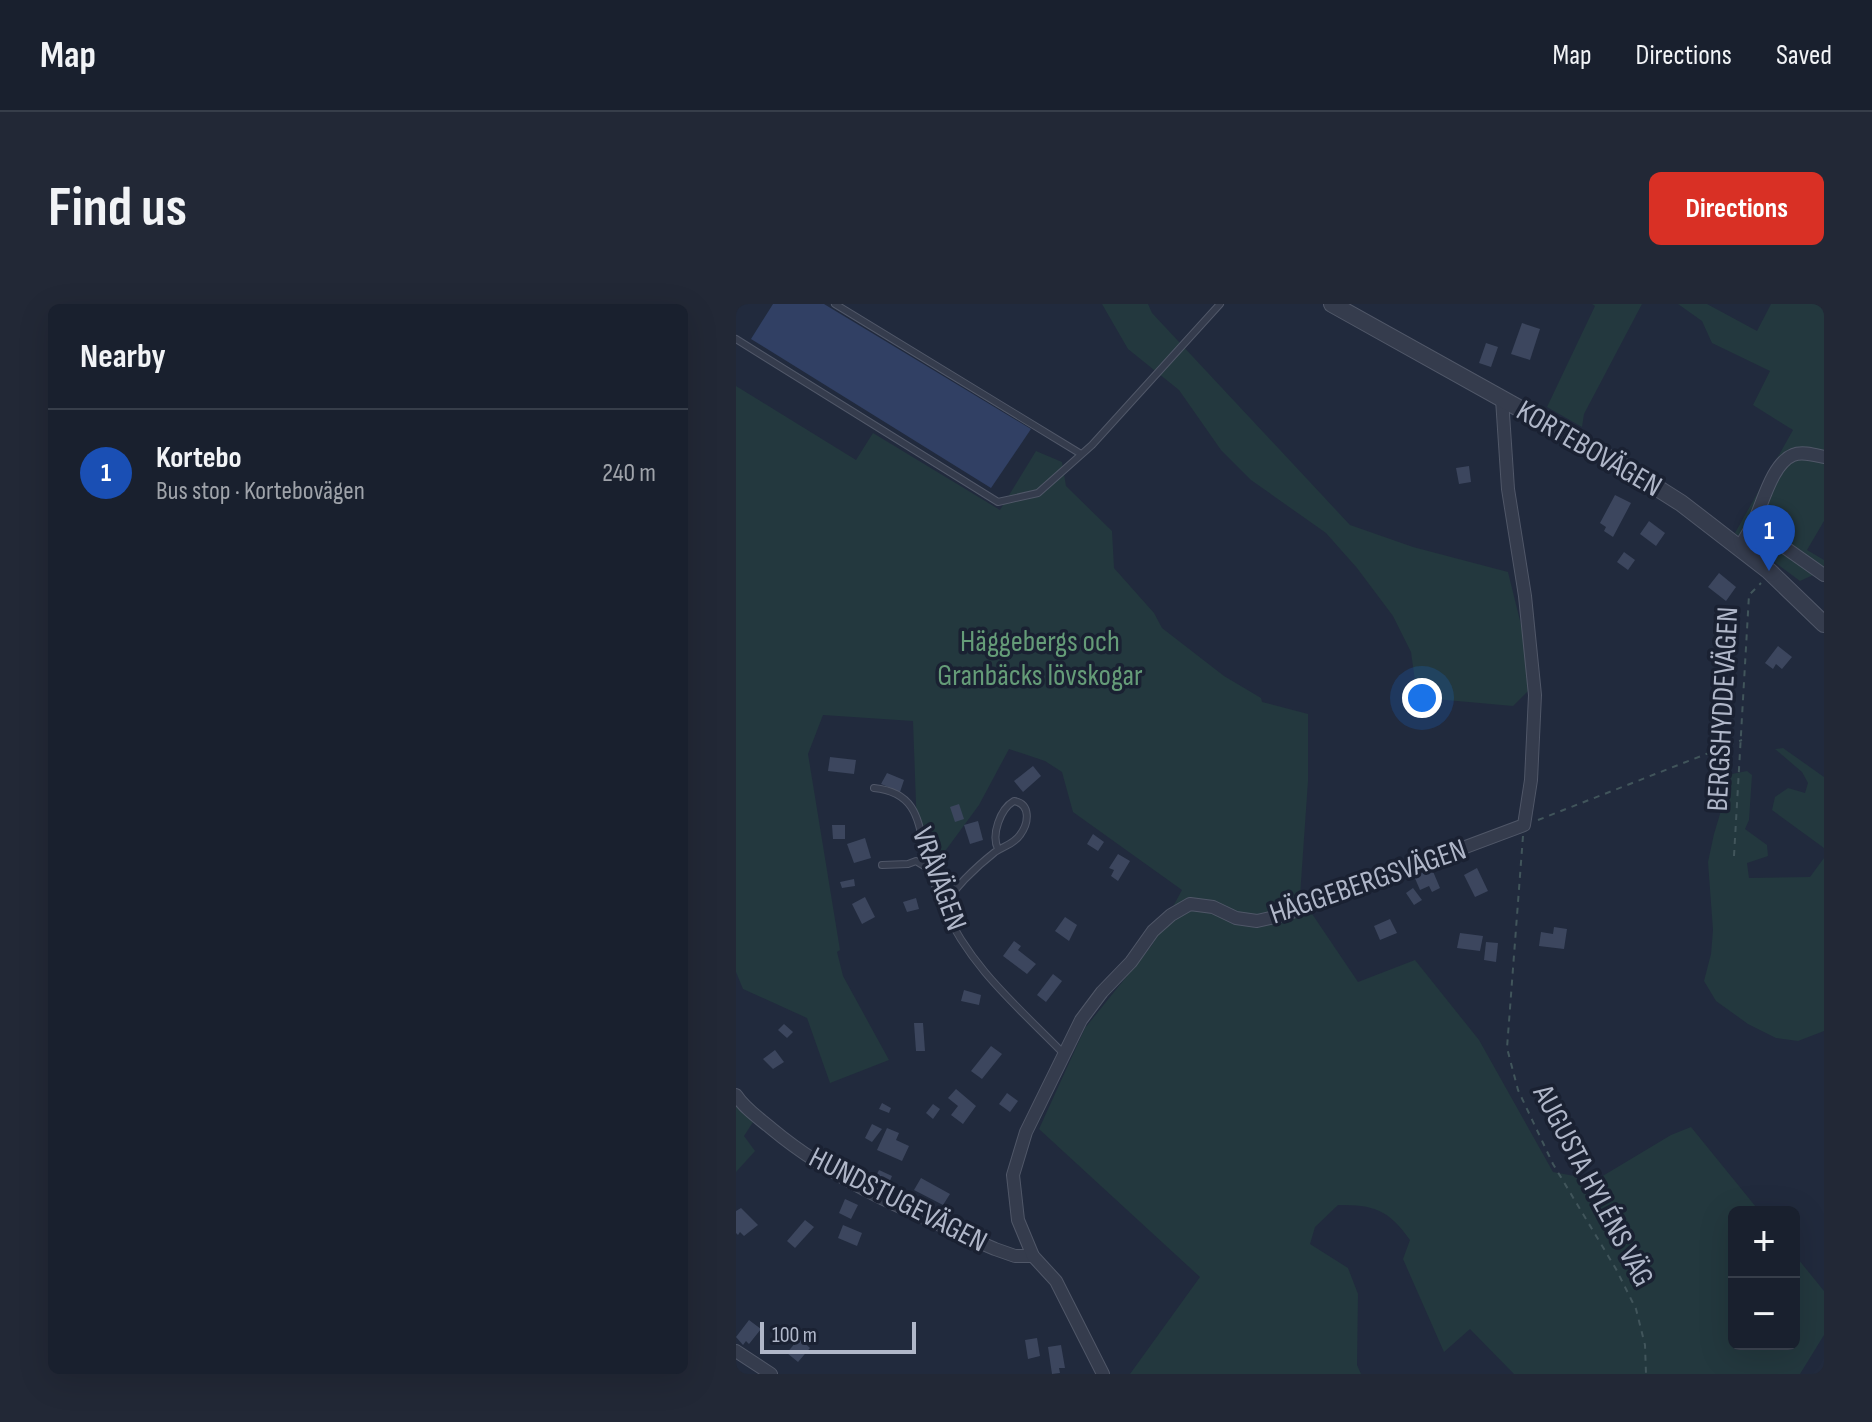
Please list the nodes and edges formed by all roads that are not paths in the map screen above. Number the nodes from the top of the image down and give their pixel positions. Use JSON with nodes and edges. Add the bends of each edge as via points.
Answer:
{"nodes":[{"id":1,"x":835,"y":304,"type":"edge"},
{"id":2,"x":1220,"y":304,"type":"edge"},
{"id":3,"x":1338,"y":305,"type":"edge"},
{"id":4,"x":736,"y":339,"type":"edge"},
{"id":5,"x":1502,"y":399,"type":"junction"},
{"id":6,"x":1081,"y":454,"type":"junction"},
{"id":7,"x":1824,"y":457,"type":"edge"},
{"id":8,"x":1753,"y":525,"type":"junction"},
{"id":9,"x":1739,"y":548,"type":"junction"},
{"id":10,"x":1824,"y":575,"type":"edge"},
{"id":11,"x":1824,"y":624,"type":"edge"},
{"id":12,"x":874,"y":788,"type":"dead end"},
{"id":13,"x":998,"y":849,"type":"junction"},
{"id":14,"x":882,"y":865,"type":"dead end"},
{"id":15,"x":929,"y":869,"type":"junction"},
{"id":16,"x":943,"y":906,"type":"junction"},
{"id":17,"x":1063,"y":1053,"type":"junction"},
{"id":18,"x":736,"y":1095,"type":"edge"},
{"id":19,"x":1033,"y":1256,"type":"junction"},
{"id":20,"x":736,"y":1351,"type":"edge"},
{"id":21,"x":771,"y":1374,"type":"edge"},
{"id":22,"x":1103,"y":1374,"type":"edge"}],
"edges":[{"from":1,"to":6,"type":"lane"},
{"from":2,"to":6,"type":"lane"},
{"from":3,"to":5,"type":"street","name":"KORTEBOVÄGEN"},
{"from":4,"to":6,"type":"lane","via":[[998,502],[1038,493]]},
{"from":5,"to":9,"type":"street","name":"KORTEBOVÄGEN","via":[[1657,488]]},
{"from":5,"to":17,"type":"street","name":"HÄGGEBERGSVÄGEN","via":[[1508,489],[1535,695],[1524,825],[1284,915],[1257,921],[1190,904],[1153,931],[1088,1011]]},
{"from":7,"to":8,"type":"street","via":[[1802,453],[1785,461]]},
{"from":8,"to":9,"type":"street"},
{"from":8,"to":10,"type":"street"},
{"from":9,"to":11,"type":"street","name":"KORTEBOVÄGEN"},
{"from":12,"to":15,"type":"lane","name":"VRÅVÄGEN","via":[[896,792],[912,808]]},
{"from":13,"to":13,"type":"lane","via":[[1010,845],[1025,828],[1027,809],[1022,803],[1007,805],[998,824]]},
{"from":13,"to":16,"type":"lane"},
{"from":14,"to":15,"type":"lane","via":[[916,861]]},
{"from":15,"to":16,"type":"lane","name":"VRÅVÄGEN"},
{"from":16,"to":17,"type":"lane","name":"VRÅVÄGEN","via":[[974,961]]},
{"from":17,"to":19,"type":"street","name":"HÄGGEBERGSVÄGEN","via":[[1026,1132],[1013,1175],[1018,1220]]},
{"from":18,"to":19,"type":"street","name":"HUNDSTUGEVÄGEN","via":[[792,1146],[845,1180],[995,1249]]},
{"from":19,"to":22,"type":"street","name":"HÄGGEBERGSVÄGEN","via":[[1056,1281]]},
{"from":20,"to":21,"type":"street"}]}
